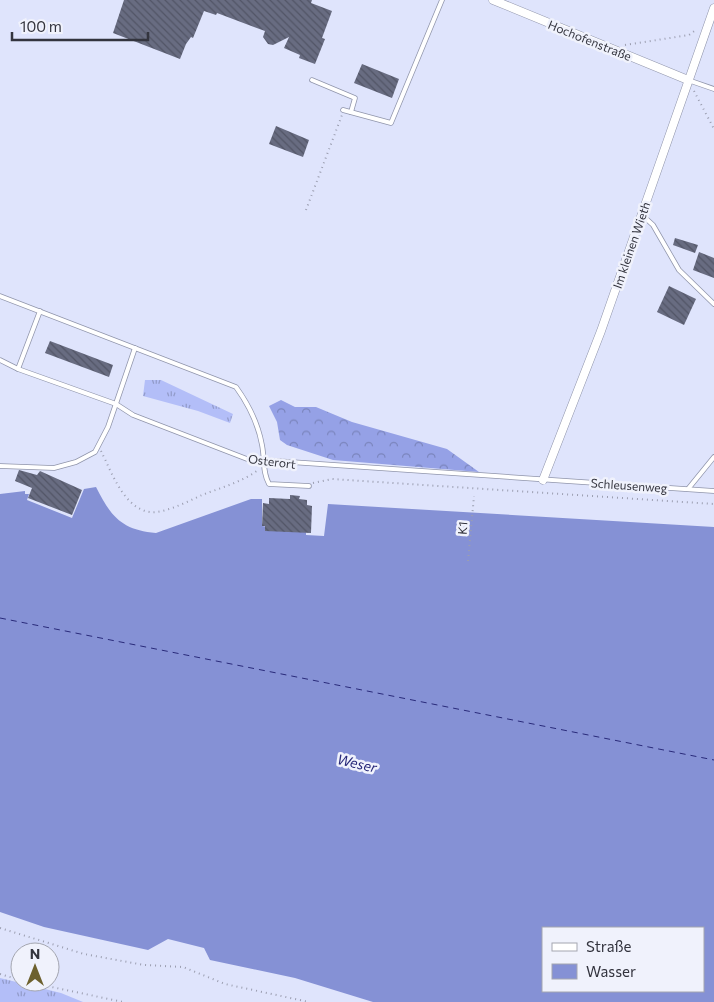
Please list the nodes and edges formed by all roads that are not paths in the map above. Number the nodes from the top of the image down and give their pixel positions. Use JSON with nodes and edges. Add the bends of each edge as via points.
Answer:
{"nodes":[{"id":1,"x":442,"y":0,"type":"edge"},
{"id":2,"x":493,"y":0,"type":"edge"},
{"id":3,"x":714,"y":8,"type":"edge"},
{"id":4,"x":312,"y":80,"type":"dead end"},
{"id":5,"x":688,"y":80,"type":"junction"},
{"id":6,"x":714,"y":89,"type":"edge"},
{"id":7,"x":343,"y":110,"type":"road end"},
{"id":8,"x":351,"y":112,"type":"junction"},
{"id":9,"x":642,"y":215,"type":"junction"},
{"id":10,"x":0,"y":296,"type":"edge"},
{"id":11,"x":714,"y":304,"type":"edge"},
{"id":12,"x":40,"y":311,"type":"junction"},
{"id":13,"x":135,"y":348,"type":"junction"},
{"id":14,"x":0,"y":360,"type":"edge"},
{"id":15,"x":18,"y":369,"type":"junction"},
{"id":16,"x":116,"y":404,"type":"junction"},
{"id":17,"x":714,"y":457,"type":"edge"},
{"id":18,"x":262,"y":462,"type":"junction"},
{"id":19,"x":0,"y":466,"type":"edge"},
{"id":20,"x":543,"y":480,"type":"junction"},
{"id":21,"x":309,"y":486,"type":"road end"},
{"id":22,"x":688,"y":489,"type":"junction"},
{"id":23,"x":714,"y":491,"type":"edge"}],
"edges":[{"from":1,"to":8,"type":"lane","via":[[391,122]]},
{"from":2,"to":5,"type":"street","name":"Hochofenstraße"},
{"from":3,"to":5,"type":"street","name":"Im kleinen Wieth"},
{"from":4,"to":8,"type":"lane","via":[[355,98]]},
{"from":5,"to":6,"type":"lane"},
{"from":5,"to":9,"type":"street","name":"Im kleinen Wieth"},
{"from":7,"to":8,"type":"lane"},
{"from":9,"to":11,"type":"lane","via":[[653,225],[679,270]]},
{"from":9,"to":20,"type":"street","name":"Im kleinen Wieth"},
{"from":10,"to":12,"type":"lane"},
{"from":12,"to":13,"type":"lane"},
{"from":12,"to":15,"type":"lane"},
{"from":13,"to":16,"type":"lane"},
{"from":13,"to":18,"type":"lane","via":[[236,387],[251,408],[262,446]]},
{"from":14,"to":15,"type":"lane","name":"Osterort"},
{"from":15,"to":16,"type":"lane","name":"Osterort"},
{"from":16,"to":18,"type":"lane","name":"Osterort","via":[[133,415]]},
{"from":16,"to":19,"type":"lane","via":[[96,452],[54,468]]},
{"from":17,"to":22,"type":"lane"},
{"from":18,"to":20,"type":"lane","name":"Osterort"},
{"from":18,"to":21,"type":"lane","via":[[269,484]]},
{"from":20,"to":22,"type":"lane","name":"Schleusenweg"},
{"from":22,"to":23,"type":"lane","name":"Schleusenweg"}]}
